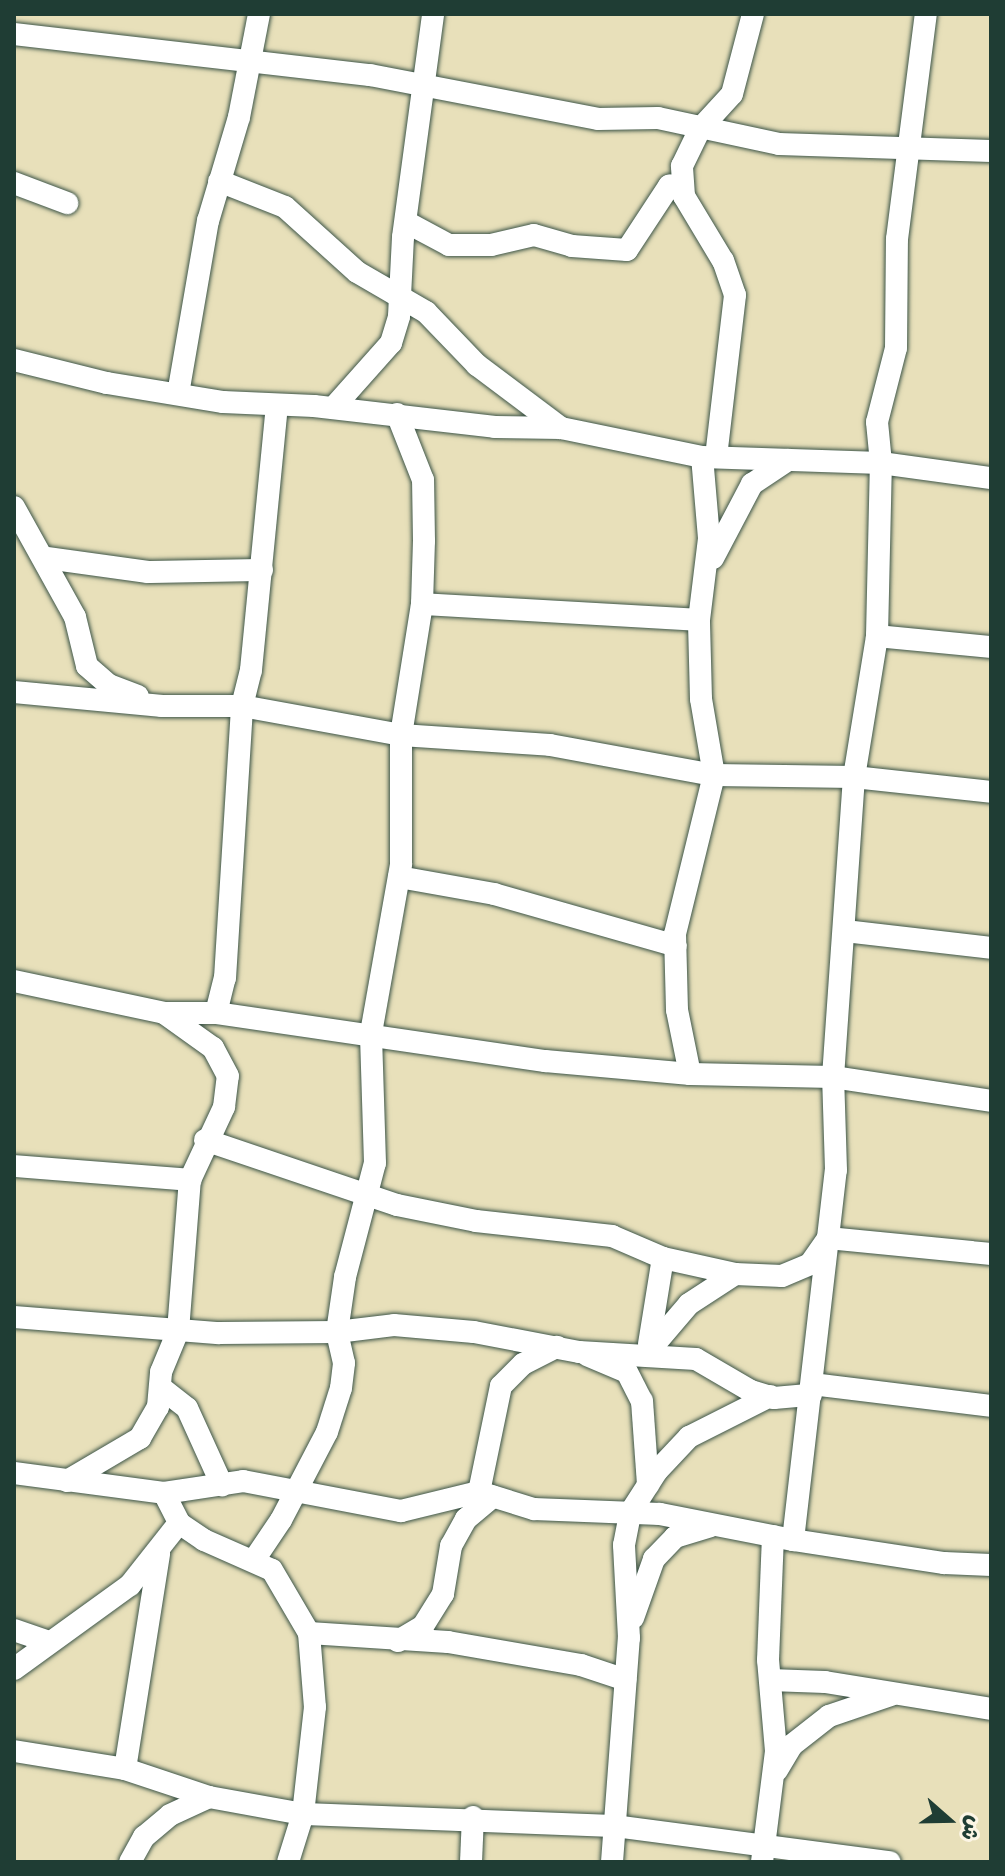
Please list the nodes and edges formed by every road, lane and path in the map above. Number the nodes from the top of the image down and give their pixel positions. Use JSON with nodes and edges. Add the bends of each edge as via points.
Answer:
{"nodes":[{"id":1,"x":259,"y":14,"type":"edge"},
{"id":2,"x":433,"y":14,"type":"edge"},
{"id":3,"x":753,"y":14,"type":"edge"},
{"id":4,"x":926,"y":14,"type":"edge"},
{"id":5,"x":14,"y":34,"type":"edge"},
{"id":6,"x":248,"y":59,"type":"junction"},
{"id":7,"x":422,"y":84,"type":"junction"},
{"id":8,"x":700,"y":129,"type":"junction"},
{"id":9,"x":912,"y":145,"type":"junction"},
{"id":10,"x":991,"y":151,"type":"edge"},
{"id":11,"x":219,"y":181,"type":"junction"},
{"id":12,"x":14,"y":183,"type":"edge"},
{"id":13,"x":683,"y":184,"type":"junction"},
{"id":14,"x":67,"y":203,"type":"dead end"},
{"id":15,"x":406,"y":222,"type":"junction"},
{"id":16,"x":401,"y":296,"type":"junction"},
{"id":17,"x":14,"y":363,"type":"edge"},
{"id":18,"x":178,"y":394,"type":"junction"},
{"id":19,"x":277,"y":405,"type":"junction"},
{"id":20,"x":333,"y":408,"type":"junction"},
{"id":21,"x":397,"y":414,"type":"junction"},
{"id":22,"x":561,"y":428,"type":"junction"},
{"id":23,"x":709,"y":457,"type":"junction"},
{"id":24,"x":788,"y":460,"type":"junction"},
{"id":25,"x":881,"y":463,"type":"junction"},
{"id":26,"x":991,"y":478,"type":"edge"},
{"id":27,"x":14,"y":507,"type":"edge"},
{"id":28,"x":47,"y":558,"type":"junction"},
{"id":29,"x":262,"y":570,"type":"junction"},
{"id":30,"x":704,"y":581,"type":"junction"},
{"id":31,"x":422,"y":604,"type":"junction"},
{"id":32,"x":699,"y":620,"type":"junction"},
{"id":33,"x":877,"y":636,"type":"junction"},
{"id":34,"x":991,"y":647,"type":"edge"},
{"id":35,"x":14,"y":692,"type":"edge"},
{"id":36,"x":162,"y":706,"type":"junction"},
{"id":37,"x":242,"y":706,"type":"junction"},
{"id":38,"x":401,"y":735,"type":"junction"},
{"id":39,"x":714,"y":775,"type":"junction"},
{"id":40,"x":854,"y":777,"type":"junction"},
{"id":41,"x":991,"y":792,"type":"edge"},
{"id":42,"x":399,"y":877,"type":"junction"},
{"id":43,"x":845,"y":931,"type":"junction"},
{"id":44,"x":676,"y":946,"type":"junction"},
{"id":45,"x":991,"y":948,"type":"edge"},
{"id":46,"x":14,"y":980,"type":"edge"},
{"id":47,"x":164,"y":1013,"type":"junction"},
{"id":48,"x":216,"y":1013,"type":"junction"},
{"id":49,"x":371,"y":1033,"type":"junction"},
{"id":50,"x":690,"y":1074,"type":"junction"},
{"id":51,"x":833,"y":1077,"type":"junction"},
{"id":52,"x":991,"y":1101,"type":"edge"},
{"id":53,"x":205,"y":1140,"type":"junction"},
{"id":54,"x":14,"y":1166,"type":"edge"},
{"id":55,"x":190,"y":1180,"type":"junction"},
{"id":56,"x":366,"y":1195,"type":"junction"},
{"id":57,"x":828,"y":1238,"type":"junction"},
{"id":58,"x":991,"y":1254,"type":"edge"},
{"id":59,"x":663,"y":1258,"type":"junction"},
{"id":60,"x":735,"y":1274,"type":"junction"},
{"id":61,"x":14,"y":1317,"type":"edge"},
{"id":62,"x":178,"y":1331,"type":"junction"},
{"id":63,"x":337,"y":1332,"type":"junction"},
{"id":64,"x":557,"y":1347,"type":"junction"},
{"id":65,"x":579,"y":1352,"type":"junction"},
{"id":66,"x":648,"y":1352,"type":"junction"},
{"id":67,"x":160,"y":1387,"type":"junction"},
{"id":68,"x":812,"y":1390,"type":"junction"},
{"id":69,"x":770,"y":1396,"type":"junction"},
{"id":70,"x":991,"y":1406,"type":"edge"},
{"id":71,"x":14,"y":1473,"type":"edge"},
{"id":72,"x":67,"y":1481,"type":"junction"},
{"id":73,"x":222,"y":1485,"type":"junction"},
{"id":74,"x":648,"y":1485,"type":"junction"},
{"id":75,"x":294,"y":1491,"type":"junction"},
{"id":76,"x":164,"y":1493,"type":"junction"},
{"id":77,"x":486,"y":1494,"type":"junction"},
{"id":78,"x":630,"y":1513,"type":"junction"},
{"id":79,"x":179,"y":1523,"type":"junction"},
{"id":80,"x":716,"y":1524,"type":"junction"},
{"id":81,"x":783,"y":1538,"type":"junction"},
{"id":82,"x":159,"y":1554,"type":"junction"},
{"id":83,"x":254,"y":1560,"type":"junction"},
{"id":84,"x":991,"y":1565,"type":"edge"},
{"id":85,"x":14,"y":1630,"type":"edge"},
{"id":86,"x":309,"y":1633,"type":"junction"},
{"id":87,"x":629,"y":1638,"type":"junction"},
{"id":88,"x":397,"y":1641,"type":"junction"},
{"id":89,"x":48,"y":1642,"type":"junction"},
{"id":90,"x":14,"y":1669,"type":"edge"},
{"id":91,"x":626,"y":1680,"type":"junction"},
{"id":92,"x":770,"y":1680,"type":"junction"},
{"id":93,"x":901,"y":1693,"type":"junction"},
{"id":94,"x":991,"y":1709,"type":"edge"},
{"id":95,"x":14,"y":1751,"type":"edge"},
{"id":96,"x":125,"y":1769,"type":"junction"},
{"id":97,"x":774,"y":1774,"type":"junction"},
{"id":98,"x":209,"y":1797,"type":"junction"},
{"id":99,"x":303,"y":1814,"type":"junction"},
{"id":100,"x":473,"y":1817,"type":"junction"},
{"id":101,"x":615,"y":1826,"type":"junction"},
{"id":102,"x":764,"y":1854,"type":"edge"},
{"id":103,"x":130,"y":1862,"type":"edge"},
{"id":104,"x":288,"y":1862,"type":"edge"},
{"id":105,"x":471,"y":1862,"type":"edge"},
{"id":106,"x":612,"y":1862,"type":"edge"},
{"id":107,"x":890,"y":1862,"type":"edge"}],
"edges":[{"from":1,"to":6,"type":"street"},
{"from":2,"to":7,"type":"street"},
{"from":3,"to":8,"type":"street","via":[[732,94]]},
{"from":4,"to":9,"type":"street"},
{"from":5,"to":6,"type":"street"},
{"from":6,"to":7,"type":"street"},
{"from":6,"to":11,"type":"street","via":[[239,117]]},
{"from":7,"to":8,"type":"street","via":[[598,119],[658,118]]},
{"from":7,"to":15,"type":"street"},
{"from":8,"to":9,"type":"street","via":[[779,144]]},
{"from":8,"to":13,"type":"street","via":[[682,166]]},
{"from":9,"to":10,"type":"street"},
{"from":9,"to":25,"type":"street","via":[[897,239],[896,348],[877,422]]},
{"from":11,"to":16,"type":"street","via":[[285,207],[357,272]]},
{"from":11,"to":18,"type":"street"},
{"from":12,"to":14,"type":"street"},
{"from":13,"to":15,"type":"street","via":[[669,186],[627,250],[572,246],[534,235],[491,245],[449,245]]},
{"from":13,"to":23,"type":"street","via":[[684,196],[723,261],[735,295]]},
{"from":15,"to":16,"type":"street"},
{"from":16,"to":20,"type":"street","via":[[391,343]]},
{"from":16,"to":22,"type":"street","via":[[450,332],[477,365]]},
{"from":17,"to":18,"type":"street"},
{"from":18,"to":19,"type":"street"},
{"from":19,"to":20,"type":"street"},
{"from":19,"to":29,"type":"street"},
{"from":20,"to":21,"type":"street"},
{"from":21,"to":22,"type":"street","via":[[495,427]]},
{"from":21,"to":31,"type":"street","via":[[423,480]]},
{"from":22,"to":23,"type":"street"},
{"from":23,"to":24,"type":"street"},
{"from":23,"to":30,"type":"street"},
{"from":24,"to":25,"type":"street"},
{"from":24,"to":30,"type":"street","via":[[752,484]]},
{"from":25,"to":26,"type":"street"},
{"from":25,"to":33,"type":"street"},
{"from":27,"to":28,"type":"street"},
{"from":28,"to":29,"type":"street","via":[[148,572]]},
{"from":28,"to":36,"type":"street","via":[[75,617],[87,666],[109,685]]},
{"from":29,"to":37,"type":"street"},
{"from":30,"to":32,"type":"street"},
{"from":31,"to":32,"type":"street","via":[[574,617]]},
{"from":31,"to":38,"type":"street"},
{"from":32,"to":39,"type":"street","via":[[701,699]]},
{"from":33,"to":34,"type":"street"},
{"from":33,"to":40,"type":"street"},
{"from":35,"to":36,"type":"street"},
{"from":36,"to":37,"type":"street"},
{"from":37,"to":38,"type":"street"},
{"from":37,"to":48,"type":"street","via":[[225,978]]},
{"from":38,"to":39,"type":"street","via":[[550,745]]},
{"from":38,"to":42,"type":"street"},
{"from":39,"to":40,"type":"street"},
{"from":39,"to":44,"type":"street"},
{"from":40,"to":41,"type":"street"},
{"from":40,"to":43,"type":"street"},
{"from":42,"to":44,"type":"street","via":[[494,894]]},
{"from":42,"to":49,"type":"street"},
{"from":43,"to":45,"type":"street"},
{"from":43,"to":51,"type":"street"},
{"from":44,"to":50,"type":"street","via":[[677,1010]]},
{"from":46,"to":47,"type":"street"},
{"from":47,"to":48,"type":"street"},
{"from":47,"to":53,"type":"street","via":[[213,1048],[228,1076],[224,1107]]},
{"from":48,"to":49,"type":"street"},
{"from":49,"to":50,"type":"street","via":[[545,1061]]},
{"from":49,"to":56,"type":"street","via":[[376,1138]]},
{"from":50,"to":51,"type":"street"},
{"from":51,"to":52,"type":"street"},
{"from":51,"to":57,"type":"street","via":[[836,1170]]},
{"from":53,"to":55,"type":"street"},
{"from":53,"to":56,"type":"street"},
{"from":54,"to":55,"type":"street"},
{"from":55,"to":62,"type":"street"},
{"from":56,"to":59,"type":"street","via":[[476,1221],[612,1236]]},
{"from":56,"to":63,"type":"street"},
{"from":57,"to":58,"type":"street"},
{"from":57,"to":60,"type":"street","via":[[810,1264],[782,1276]]},
{"from":57,"to":68,"type":"street"},
{"from":59,"to":60,"type":"street"},
{"from":59,"to":66,"type":"street"},
{"from":60,"to":66,"type":"street","via":[[689,1304]]},
{"from":61,"to":62,"type":"street"},
{"from":62,"to":63,"type":"street"},
{"from":62,"to":67,"type":"street"},
{"from":63,"to":64,"type":"street","via":[[394,1325]]},
{"from":63,"to":75,"type":"street","via":[[344,1363],[341,1388],[327,1432]]},
{"from":64,"to":65,"type":"street"},
{"from":64,"to":77,"type":"street","via":[[523,1364],[501,1386],[489,1423]]},
{"from":65,"to":66,"type":"street"},
{"from":65,"to":74,"type":"street","via":[[627,1372],[642,1401]]},
{"from":66,"to":69,"type":"street","via":[[696,1359]]},
{"from":67,"to":72,"type":"street","via":[[158,1407],[140,1438]]},
{"from":67,"to":73,"type":"street","via":[[187,1408]]},
{"from":68,"to":69,"type":"street"},
{"from":68,"to":70,"type":"street"},
{"from":68,"to":81,"type":"street"},
{"from":69,"to":74,"type":"street","via":[[689,1437]]},
{"from":71,"to":72,"type":"street"},
{"from":72,"to":76,"type":"street"},
{"from":73,"to":75,"type":"street","via":[[243,1481]]},
{"from":73,"to":76,"type":"street"},
{"from":74,"to":78,"type":"street"},
{"from":75,"to":77,"type":"street","via":[[401,1511]]},
{"from":75,"to":83,"type":"street"},
{"from":76,"to":79,"type":"street"},
{"from":77,"to":78,"type":"street","via":[[534,1509]]},
{"from":77,"to":88,"type":"street","via":[[451,1546],[443,1594],[423,1626]]},
{"from":78,"to":80,"type":"street"},
{"from":78,"to":87,"type":"street","via":[[624,1545]]},
{"from":79,"to":82,"type":"street"},
{"from":79,"to":83,"type":"street","via":[[204,1540]]},
{"from":80,"to":81,"type":"street"},
{"from":80,"to":87,"type":"street","via":[[675,1537],[654,1559],[639,1593]]},
{"from":81,"to":84,"type":"street","via":[[944,1563]]},
{"from":81,"to":92,"type":"street"},
{"from":82,"to":89,"type":"street","via":[[130,1585]]},
{"from":82,"to":96,"type":"street"},
{"from":83,"to":86,"type":"street","via":[[272,1570]]},
{"from":85,"to":89,"type":"street"},
{"from":86,"to":88,"type":"street"},
{"from":86,"to":99,"type":"street","via":[[315,1707]]},
{"from":87,"to":91,"type":"street"},
{"from":88,"to":91,"type":"street","via":[[448,1642],[581,1665]]},
{"from":89,"to":90,"type":"street"},
{"from":91,"to":101,"type":"street"},
{"from":92,"to":93,"type":"street"},
{"from":92,"to":97,"type":"street"},
{"from":93,"to":94,"type":"street"},
{"from":93,"to":97,"type":"street","via":[[829,1716],[792,1745]]},
{"from":95,"to":96,"type":"street"},
{"from":96,"to":98,"type":"street"},
{"from":97,"to":102,"type":"street"},
{"from":98,"to":99,"type":"street"},
{"from":98,"to":103,"type":"street","via":[[170,1815],[144,1837]]},
{"from":99,"to":100,"type":"street"},
{"from":99,"to":104,"type":"street"},
{"from":100,"to":101,"type":"street"},
{"from":100,"to":105,"type":"street"},
{"from":101,"to":102,"type":"street"},
{"from":101,"to":106,"type":"street"},
{"from":102,"to":107,"type":"street"}]}
